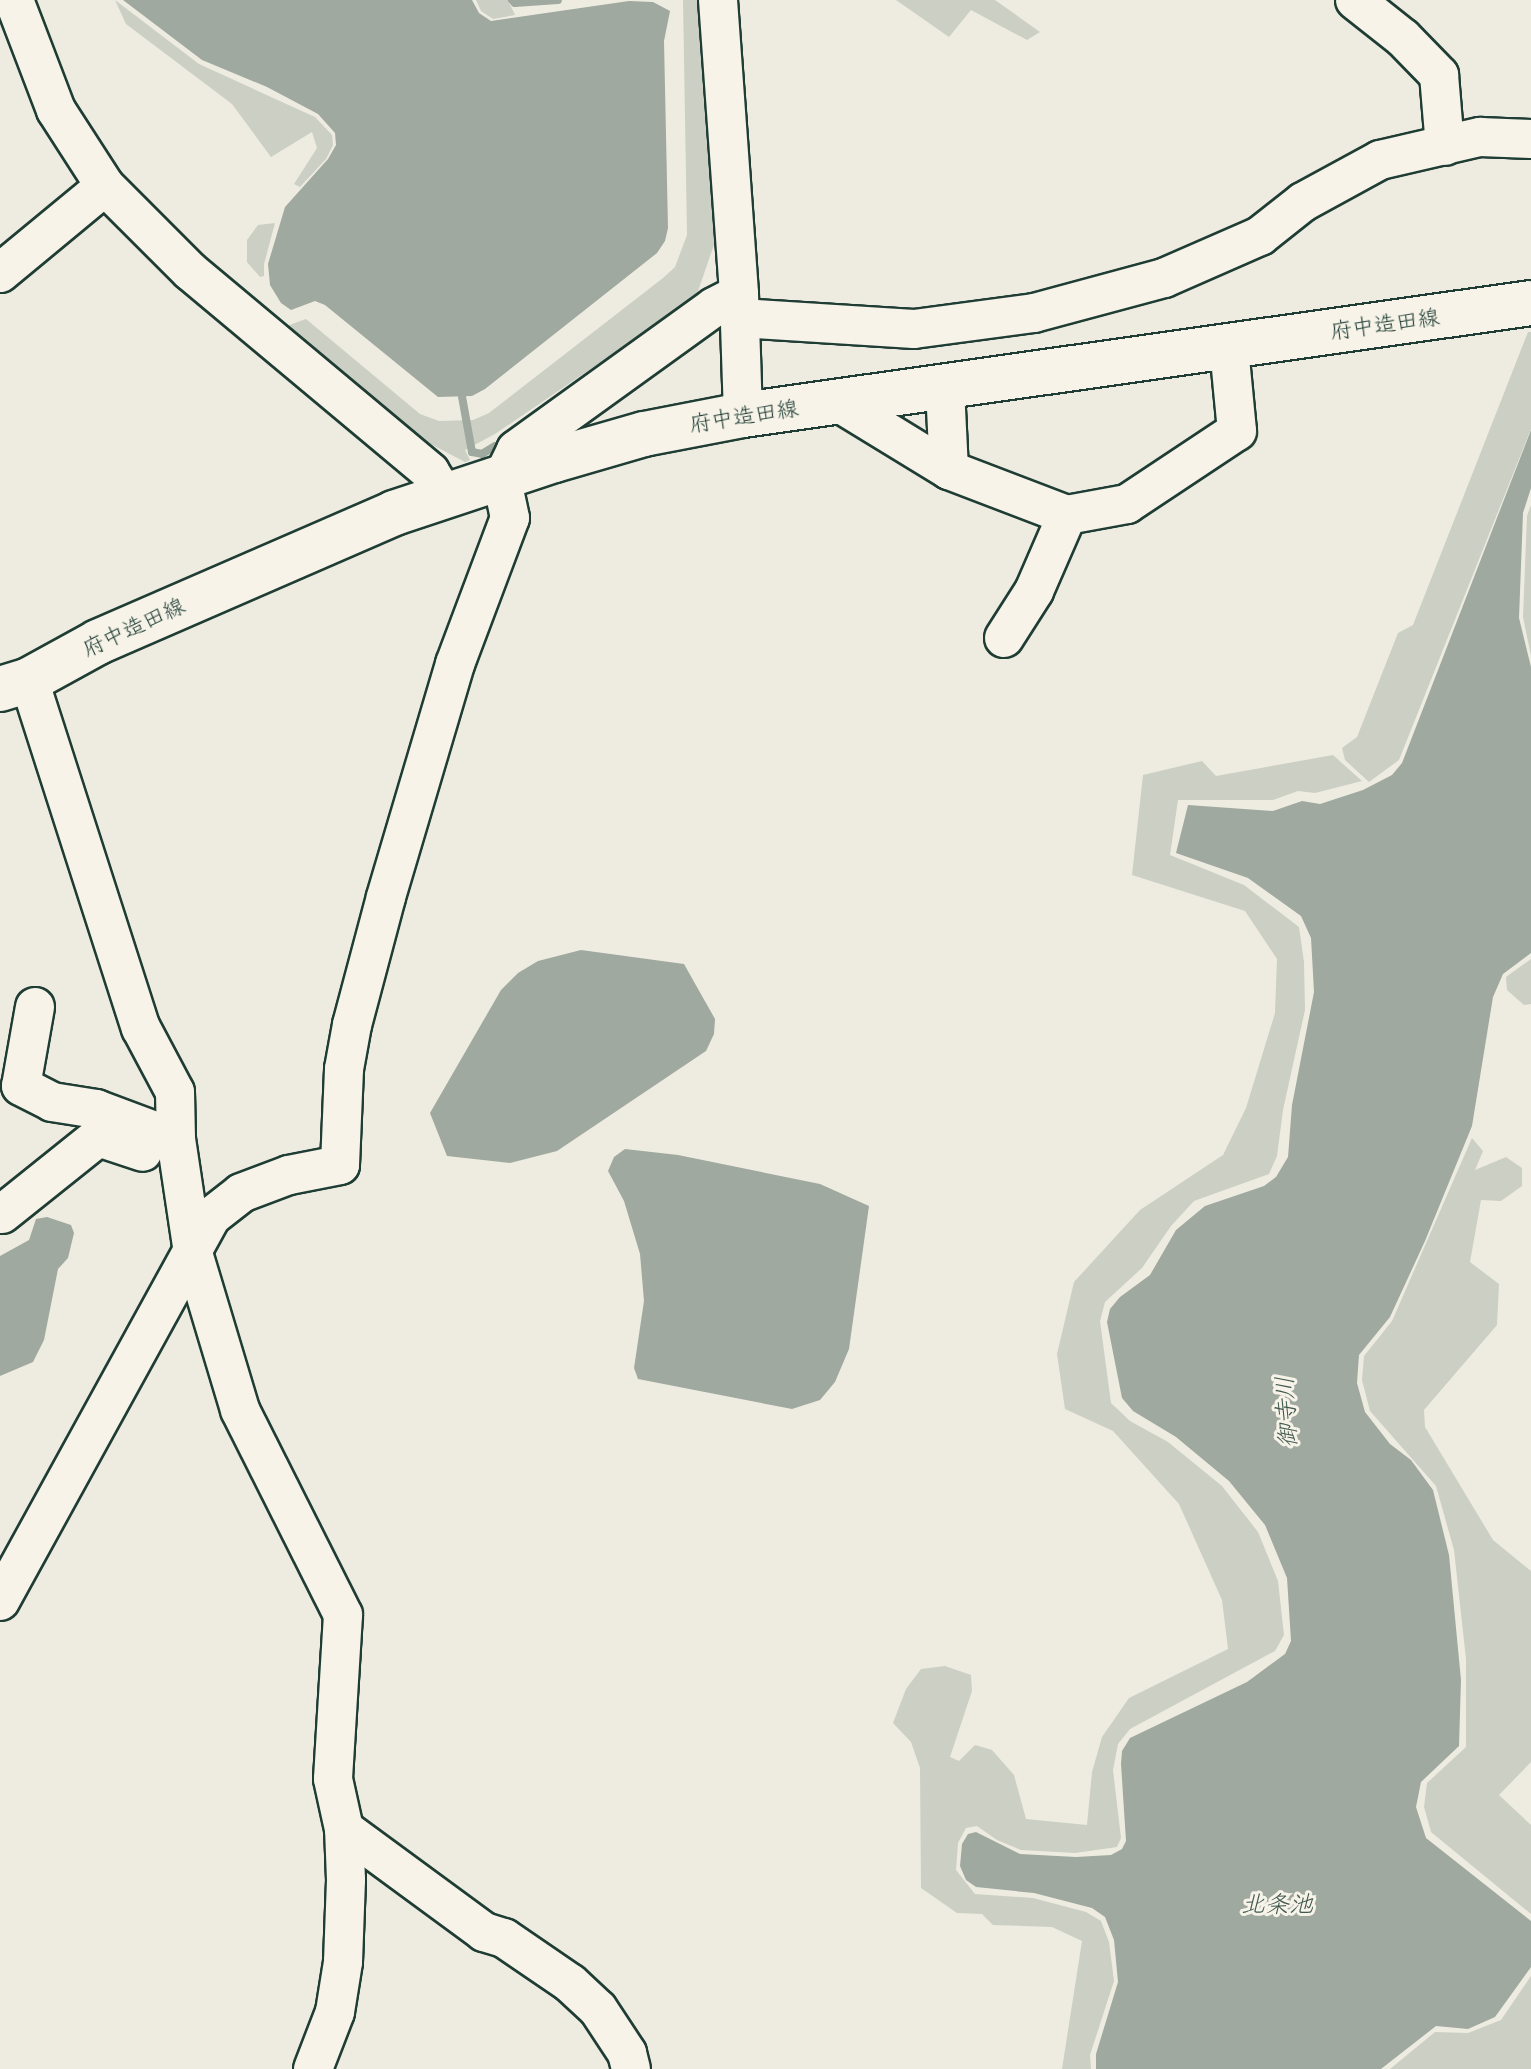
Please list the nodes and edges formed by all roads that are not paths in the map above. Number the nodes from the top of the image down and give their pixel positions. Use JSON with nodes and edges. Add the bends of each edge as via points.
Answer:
{"nodes":[{"id":1,"x":718,"y":0,"type":"edge"},
{"id":2,"x":1355,"y":0,"type":"edge"},
{"id":3,"x":14,"y":27,"type":"edge"},
{"id":4,"x":1531,"y":139,"type":"edge"},
{"id":5,"x":1445,"y":146,"type":"junction"},
{"id":6,"x":105,"y":186,"type":"junction"},
{"id":7,"x":0,"y":273,"type":"edge"},
{"id":8,"x":1531,"y":303,"type":"edge"},
{"id":9,"x":739,"y":306,"type":"junction"},
{"id":10,"x":1229,"y":348,"type":"junction"},
{"id":11,"x":945,"y":387,"type":"junction"},
{"id":12,"x":838,"y":402,"type":"junction"},
{"id":13,"x":743,"y":415,"type":"junction"},
{"id":14,"x":949,"y":470,"type":"junction"},
{"id":15,"x":502,"y":479,"type":"junction"},
{"id":16,"x":445,"y":496,"type":"junction"},
{"id":17,"x":1067,"y":515,"type":"junction"},
{"id":18,"x":1004,"y":638,"type":"dead end"},
{"id":19,"x":15,"y":685,"type":"edge"},
{"id":20,"x":35,"y":1007,"type":"dead end"},
{"id":21,"x":178,"y":1152,"type":"junction"},
{"id":22,"x":2,"y":1214,"type":"edge"},
{"id":23,"x":193,"y":1253,"type":"junction"},
{"id":24,"x":0,"y":1601,"type":"edge"},
{"id":25,"x":344,"y":1829,"type":"junction"},
{"id":26,"x":313,"y":2069,"type":"edge"},
{"id":27,"x":631,"y":2069,"type":"edge"}],
"edges":[{"from":1,"to":9,"type":"street"},
{"from":2,"to":5,"type":"street","via":[[1439,75]]},
{"from":3,"to":6,"type":"street","via":[[56,110]]},
{"from":4,"to":5,"type":"street","via":[[1480,137]]},
{"from":5,"to":9,"type":"street","via":[[1380,160],[1303,202],[1260,236],[1164,278],[1034,313],[914,329]]},
{"from":6,"to":7,"type":"street"},
{"from":6,"to":16,"type":"street","via":[[147,232],[233,309],[430,472]]},
{"from":8,"to":10,"type":"main road","name":"府中造田線"},
{"from":9,"to":13,"type":"street"},
{"from":9,"to":15,"type":"street","via":[[714,307],[516,450]]},
{"from":10,"to":11,"type":"main road","name":"府中造田線"},
{"from":10,"to":17,"type":"street","via":[[1237,431],[1127,504]]},
{"from":11,"to":12,"type":"main road","name":"府中造田線"},
{"from":11,"to":14,"type":"street"},
{"from":12,"to":13,"type":"main road","name":"府中造田線"},
{"from":12,"to":14,"type":"street"},
{"from":13,"to":15,"type":"main road","name":"府中造田線","via":[[644,434]]},
{"from":14,"to":17,"type":"street"},
{"from":15,"to":16,"type":"main road","name":"府中造田線"},
{"from":15,"to":23,"type":"street","via":[[510,518],[455,664],[352,1025],[344,1069],[340,1165],[289,1175],[241,1193],[212,1216]]},
{"from":16,"to":19,"type":"main road","name":"府中造田線","via":[[394,513],[98,642]]},
{"from":17,"to":18,"type":"street","via":[[1034,591]]},
{"from":19,"to":21,"type":"street","via":[[141,1028],[175,1092]]},
{"from":20,"to":21,"type":"street","via":[[21,1086],[52,1102],[96,1109]]},
{"from":21,"to":22,"type":"street","via":[[98,1137]]},
{"from":21,"to":23,"type":"street"},
{"from":23,"to":24,"type":"street"},
{"from":23,"to":25,"type":"street","via":[[240,1410],[343,1615],[333,1779]]},
{"from":25,"to":26,"type":"street","via":[[343,1962],[335,2012]]},
{"from":25,"to":27,"type":"street","via":[[484,1932],[504,1938],[570,1983],[598,2009],[627,2053]]}]}
